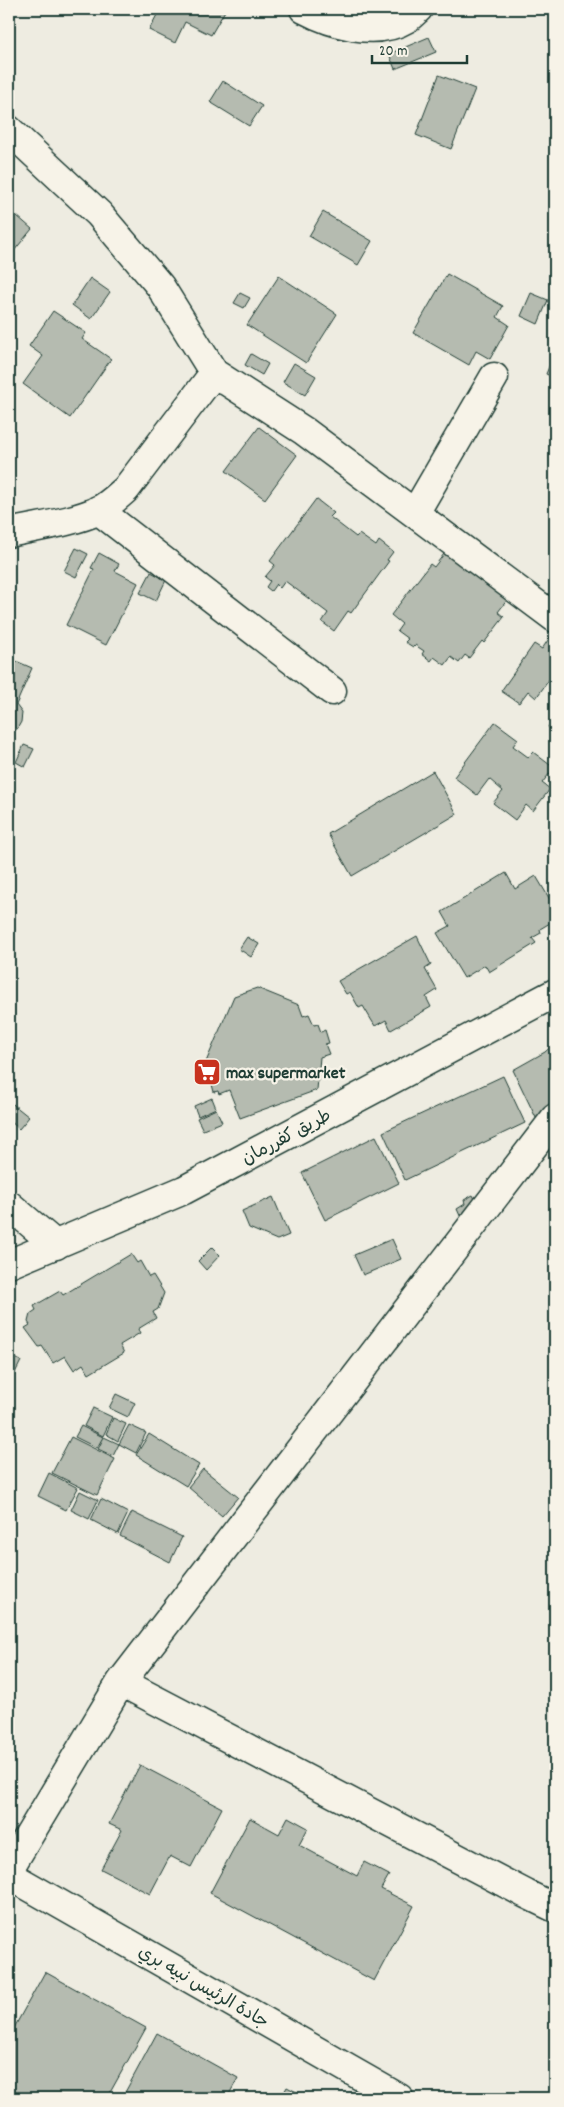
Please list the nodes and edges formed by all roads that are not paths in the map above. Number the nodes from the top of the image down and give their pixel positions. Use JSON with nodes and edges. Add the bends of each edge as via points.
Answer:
{"nodes":[{"id":1,"x":304,"y":9,"type":"edge"},
{"id":2,"x":418,"y":9,"type":"edge"},
{"id":3,"x":9,"y":130,"type":"edge"},
{"id":4,"x":214,"y":373,"type":"junction"},
{"id":5,"x":494,"y":377,"type":"dead end"},
{"id":6,"x":98,"y":510,"type":"junction"},
{"id":7,"x":415,"y":513,"type":"junction"},
{"id":8,"x":9,"y":533,"type":"edge"},
{"id":9,"x":555,"y":618,"type":"edge"},
{"id":10,"x":332,"y":691,"type":"dead end"},
{"id":11,"x":555,"y":993,"type":"edge"},
{"id":12,"x":555,"y":1118,"type":"edge"},
{"id":13,"x":9,"y":1205,"type":"edge"},
{"id":14,"x":56,"y":1245,"type":"junction"},
{"id":15,"x":9,"y":1264,"type":"edge"},
{"id":16,"x":121,"y":1682,"type":"junction"},
{"id":17,"x":9,"y":1869,"type":"edge"},
{"id":18,"x":9,"y":1875,"type":"edge"},
{"id":19,"x":555,"y":1908,"type":"edge"},
{"id":20,"x":399,"y":2098,"type":"edge"}],
"edges":[{"from":1,"to":2,"type":"street","via":[[356,27],[381,27],[405,19]]},
{"from":3,"to":4,"type":"street","via":[[100,214],[160,286]]},
{"from":4,"to":6,"type":"street","via":[[126,489]]},
{"from":4,"to":7,"type":"street","via":[[304,431]]},
{"from":5,"to":7,"type":"street"},
{"from":6,"to":8,"type":"street","via":[[74,519]]},
{"from":6,"to":10,"type":"street"},
{"from":7,"to":9,"type":"street"},
{"from":11,"to":14,"type":"street","name":"طريق كفررمان","via":[[184,1190]]},
{"from":12,"to":16,"type":"street"},
{"from":13,"to":14,"type":"street"},
{"from":14,"to":15,"type":"street","name":"طريق كفررمان"},
{"from":16,"to":17,"type":"street"},
{"from":16,"to":19,"type":"street"},
{"from":18,"to":20,"type":"street","name":"جادة الرئيس نبيه بري"}]}
